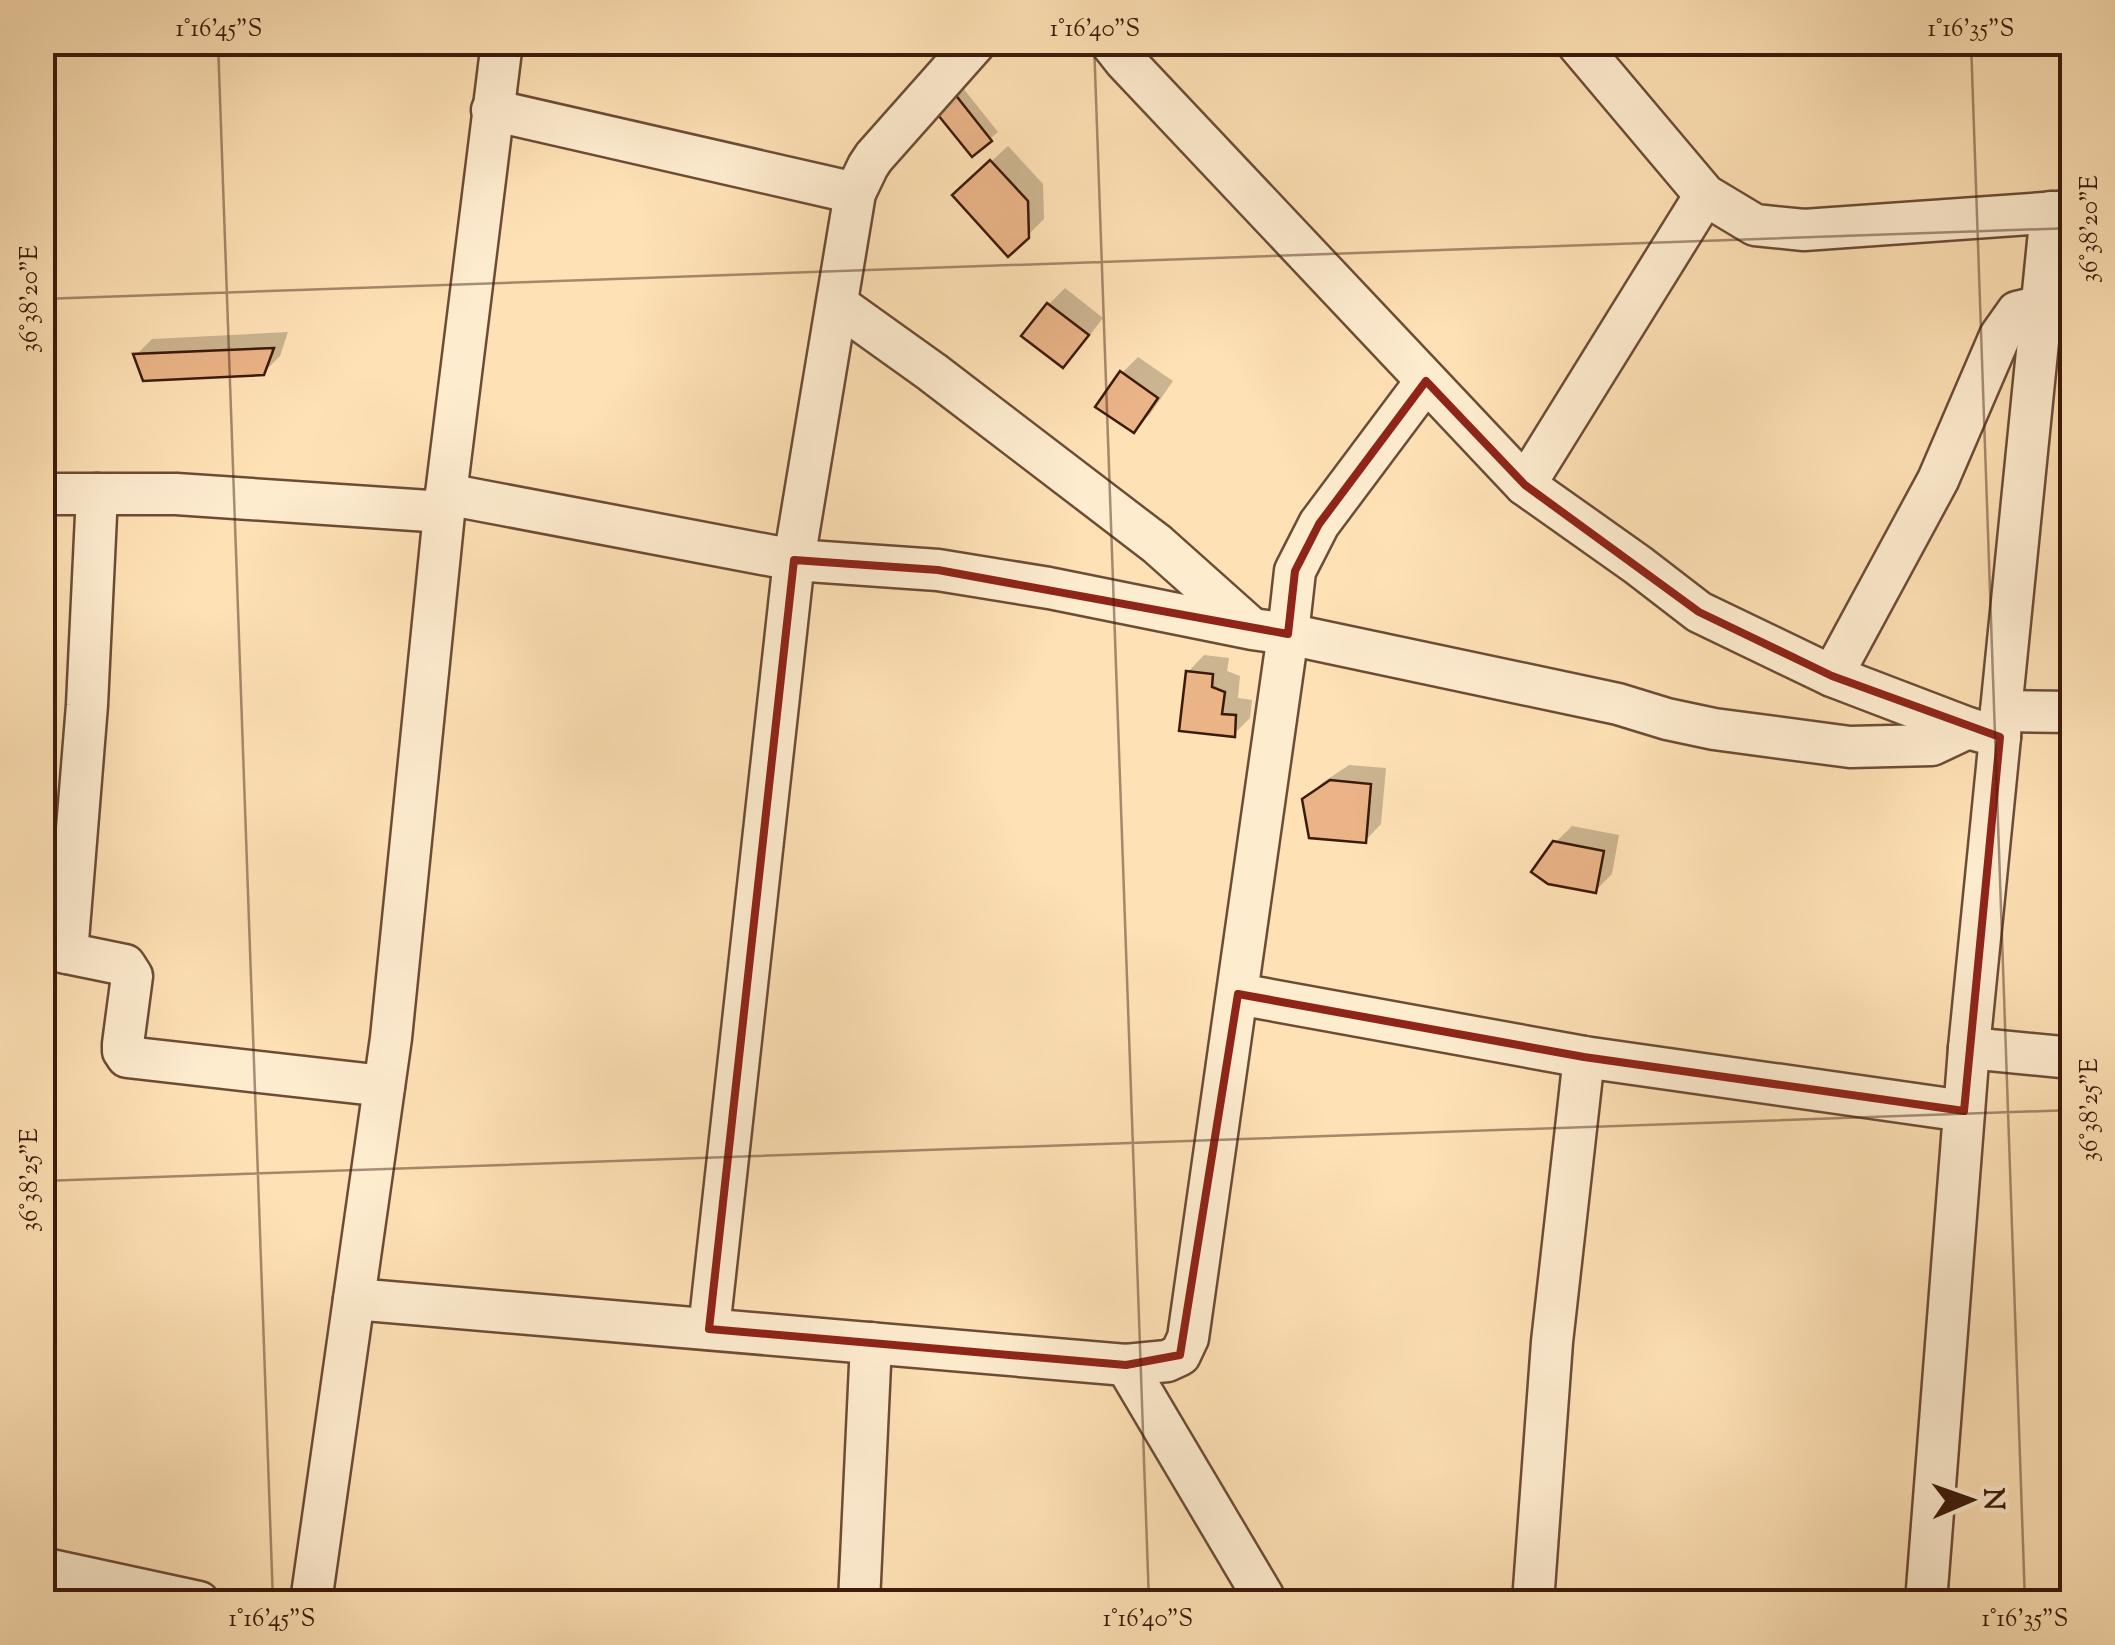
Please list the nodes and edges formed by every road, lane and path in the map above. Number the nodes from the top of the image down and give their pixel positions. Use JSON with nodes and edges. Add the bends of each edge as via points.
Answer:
{"nodes":[{"id":1,"x":502,"y":42,"type":"edge"},
{"id":2,"x":976,"y":42,"type":"edge"},
{"id":3,"x":1110,"y":42,"type":"edge"},
{"id":4,"x":1576,"y":42,"type":"edge"},
{"id":5,"x":492,"y":110,"type":"junction"},
{"id":6,"x":855,"y":193,"type":"junction"},
{"id":7,"x":1704,"y":195,"type":"junction"},
{"id":8,"x":2062,"y":211,"type":"edge"},
{"id":9,"x":836,"y":304,"type":"junction"},
{"id":10,"x":2042,"y":306,"type":"junction"},
{"id":11,"x":1426,"y":381,"type":"junction"},
{"id":12,"x":1526,"y":486,"type":"junction"},
{"id":13,"x":42,"y":494,"type":"edge"},
{"id":14,"x":97,"y":494,"type":"junction"},
{"id":15,"x":445,"y":503,"type":"junction"},
{"id":16,"x":794,"y":560,"type":"junction"},
{"id":17,"x":1270,"y":632,"type":"junction"},
{"id":18,"x":1832,"y":676,"type":"junction"},
{"id":19,"x":2072,"y":712,"type":"edge"},
{"id":20,"x":1990,"y":725,"type":"junction"},
{"id":21,"x":55,"y":950,"type":"edge"},
{"id":22,"x":1238,"y":994,"type":"junction"},
{"id":23,"x":1969,"y":1048,"type":"junction"},
{"id":24,"x":1584,"y":1057,"type":"junction"},
{"id":25,"x":2072,"y":1058,"type":"edge"},
{"id":26,"x":384,"y":1086,"type":"junction"},
{"id":27,"x":1964,"y":1111,"type":"junction"},
{"id":28,"x":354,"y":1299,"type":"junction"},
{"id":29,"x":709,"y":1329,"type":"junction"},
{"id":30,"x":871,"y":1343,"type":"junction"},
{"id":31,"x":1126,"y":1365,"type":"junction"},
{"id":32,"x":42,"y":1568,"type":"edge"},
{"id":33,"x":1254,"y":1600,"type":"edge"},
{"id":34,"x":199,"y":1602,"type":"edge"},
{"id":35,"x":311,"y":1602,"type":"edge"},
{"id":36,"x":859,"y":1602,"type":"edge"},
{"id":37,"x":1533,"y":1602,"type":"edge"},
{"id":38,"x":1926,"y":1602,"type":"edge"}],
"edges":[{"from":1,"to":5,"type":"street"},
{"from":2,"to":6,"type":"street","via":[[874,157]]},
{"from":3,"to":11,"type":"street"},
{"from":4,"to":7,"type":"street"},
{"from":5,"to":6,"type":"street"},
{"from":5,"to":15,"type":"street"},
{"from":6,"to":9,"type":"street"},
{"from":7,"to":8,"type":"street","via":[[1756,225],[1804,230]]},
{"from":7,"to":12,"type":"street"},
{"from":8,"to":10,"type":"street"},
{"from":9,"to":16,"type":"street"},
{"from":9,"to":17,"type":"street"},
{"from":10,"to":18,"type":"street","via":[[2017,312],[2000,336],[1938,480]]},
{"from":10,"to":20,"type":"street"},
{"from":11,"to":12,"type":"street"},
{"from":11,"to":17,"type":"street","via":[[1319,524]]},
{"from":12,"to":18,"type":"street","via":[[1699,612]]},
{"from":13,"to":14,"type":"street"},
{"from":14,"to":15,"type":"street"},
{"from":14,"to":21,"type":"street","via":[[86,704]]},
{"from":15,"to":16,"type":"street"},
{"from":15,"to":26,"type":"street"},
{"from":16,"to":17,"type":"street","via":[[938,570]]},
{"from":16,"to":29,"type":"street"},
{"from":17,"to":20,"type":"street","via":[[1714,729],[1850,747],[1932,745]]},
{"from":17,"to":22,"type":"street"},
{"from":18,"to":20,"type":"street"},
{"from":19,"to":20,"type":"street"},
{"from":20,"to":23,"type":"street"},
{"from":21,"to":26,"type":"street","via":[[130,970],[127,1058]]},
{"from":22,"to":24,"type":"street"},
{"from":22,"to":31,"type":"street","via":[[1188,1338],[1180,1355],[1167,1362]]},
{"from":23,"to":25,"type":"street"},
{"from":23,"to":27,"type":"street"},
{"from":24,"to":27,"type":"street"},
{"from":24,"to":37,"type":"street","via":[[1552,1342]]},
{"from":26,"to":28,"type":"street"},
{"from":27,"to":38,"type":"street"},
{"from":28,"to":29,"type":"street"},
{"from":28,"to":35,"type":"street"},
{"from":29,"to":30,"type":"street"},
{"from":30,"to":31,"type":"street"},
{"from":30,"to":36,"type":"street"},
{"from":31,"to":33,"type":"street"},
{"from":32,"to":34,"type":"street"}]}
